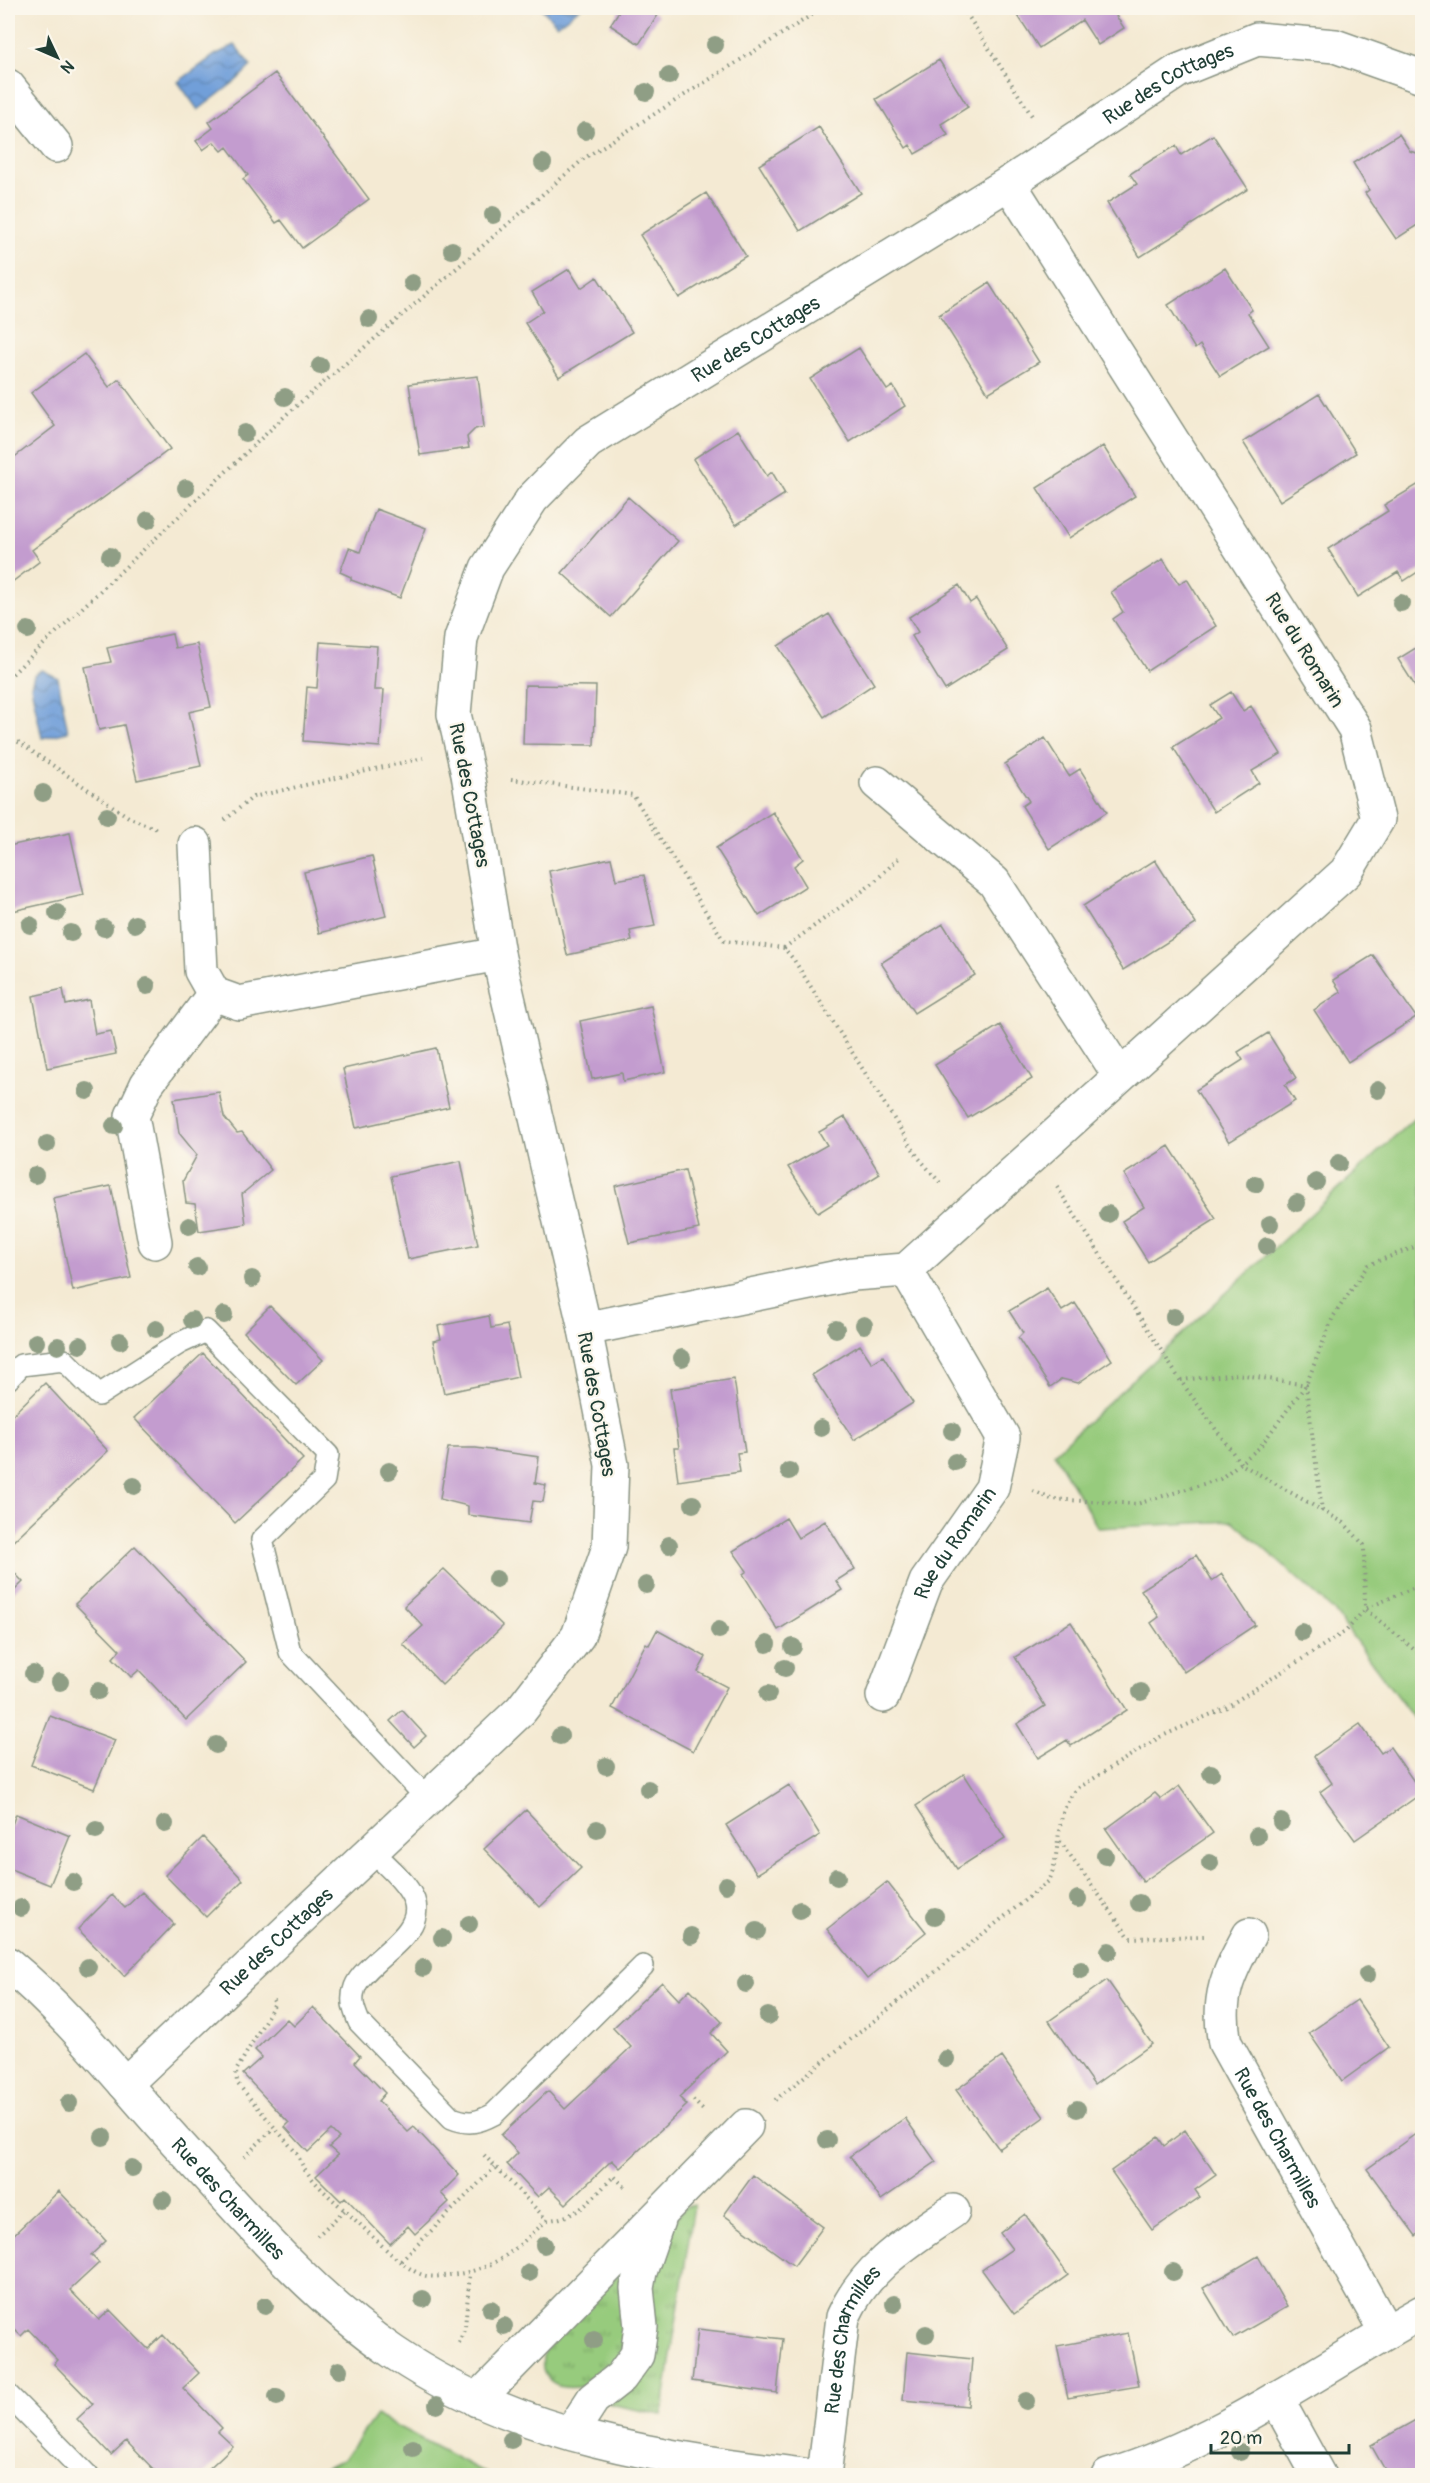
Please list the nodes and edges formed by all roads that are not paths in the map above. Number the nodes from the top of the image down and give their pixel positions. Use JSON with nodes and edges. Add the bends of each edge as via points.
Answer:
{"nodes":[{"id":1,"x":1422,"y":77,"type":"edge"},
{"id":2,"x":8,"y":86,"type":"edge"},
{"id":3,"x":56,"y":146,"type":"dead end"},
{"id":4,"x":1009,"y":183,"type":"junction"},
{"id":5,"x":877,"y":783,"type":"dead end"},
{"id":6,"x":195,"y":844,"type":"road end"},
{"id":7,"x":498,"y":954,"type":"junction"},
{"id":8,"x":214,"y":994,"type":"junction"},
{"id":9,"x":1120,"y":1076,"type":"junction"},
{"id":10,"x":155,"y":1242,"type":"dead end"},
{"id":11,"x":906,"y":1270,"type":"junction"},
{"id":12,"x":585,"y":1329,"type":"junction"},
{"id":13,"x":8,"y":1379,"type":"edge"},
{"id":14,"x":883,"y":1696,"type":"dead end"},
{"id":15,"x":428,"y":1799,"type":"junction"},
{"id":16,"x":372,"y":1851,"type":"junction"},
{"id":17,"x":1250,"y":1935,"type":"road end"},
{"id":18,"x":8,"y":1964,"type":"edge"},
{"id":19,"x":643,"y":1966,"type":"dead end"},
{"id":20,"x":125,"y":2084,"type":"junction"},
{"id":21,"x":746,"y":2126,"type":"road end"},
{"id":22,"x":953,"y":2211,"type":"dead end"},
{"id":23,"x":659,"y":2213,"type":"junction"},
{"id":24,"x":1422,"y":2312,"type":"edge"},
{"id":25,"x":1386,"y":2332,"type":"junction"},
{"id":26,"x":8,"y":2394,"type":"edge"},
{"id":27,"x":1275,"y":2398,"type":"junction"},
{"id":28,"x":477,"y":2400,"type":"junction"},
{"id":29,"x":571,"y":2433,"type":"junction"},
{"id":30,"x":88,"y":2475,"type":"edge"},
{"id":31,"x":812,"y":2475,"type":"edge"},
{"id":32,"x":824,"y":2475,"type":"edge"},
{"id":33,"x":1108,"y":2475,"type":"edge"},
{"id":34,"x":1319,"y":2475,"type":"edge"}],
"edges":[{"from":1,"to":4,"type":"street","name":"Rue des Cottages","via":[[1335,46],[1257,39],[1178,71]]},
{"from":2,"to":3,"type":"street"},
{"from":4,"to":7,"type":"street","name":"Rue des Cottages","via":[[588,442],[532,499],[488,568],[461,638],[454,714]]},
{"from":4,"to":9,"type":"street","name":"Rue du Romarin","via":[[1355,729],[1378,819],[1346,872]]},
{"from":5,"to":9,"type":"street","via":[[994,882]]},
{"from":6,"to":8,"type":"street","via":[[201,970]]},
{"from":7,"to":8,"type":"street","via":[[239,1003]]},
{"from":7,"to":12,"type":"street","name":"Rue des Cottages"},
{"from":8,"to":10,"type":"street","via":[[147,1084],[132,1116]]},
{"from":9,"to":11,"type":"street","name":"Rue du Romarin"},
{"from":11,"to":12,"type":"street","via":[[853,1274]]},
{"from":11,"to":14,"type":"street","name":"Rue du Romarin","via":[[1003,1437],[992,1488],[926,1582]]},
{"from":12,"to":15,"type":"street","name":"Rue des Cottages","via":[[612,1465],[609,1547],[578,1636],[521,1710]]},
{"from":13,"to":15,"type":"lane","via":[[21,1365],[64,1360],[99,1395],[180,1343],[206,1331],[327,1455],[324,1480],[262,1540],[290,1652]]},
{"from":15,"to":16,"type":"street","name":"Rue des Cottages"},
{"from":16,"to":19,"type":"lane","via":[[409,1889],[415,1902],[415,1917],[406,1932],[355,1984],[352,2007],[359,2022],[453,2118],[463,2123],[478,2122],[494,2114]]},
{"from":16,"to":20,"type":"street","name":"Rue des Cottages"},
{"from":17,"to":25,"type":"street","name":"Rue des Charmilles","via":[[1222,1993],[1220,2020],[1225,2043]]},
{"from":18,"to":20,"type":"street","name":"Rue des Charmilles"},
{"from":20,"to":28,"type":"street","name":"Rue des Charmilles","via":[[284,2258],[330,2302],[392,2351]]},
{"from":21,"to":23,"type":"street"},
{"from":22,"to":32,"type":"street","name":"Rue des Charmilles","via":[[884,2259],[852,2298],[843,2317]]},
{"from":23,"to":28,"type":"street"},
{"from":23,"to":29,"type":"street","via":[[637,2288],[641,2327],[637,2355],[621,2377],[593,2399]]},
{"from":24,"to":25,"type":"street"},
{"from":25,"to":27,"type":"street"},
{"from":26,"to":30,"type":"lane"},
{"from":27,"to":33,"type":"street","via":[[1196,2442],[1146,2464]]},
{"from":27,"to":34,"type":"street"},
{"from":28,"to":29,"type":"street","name":"Rue des Charmilles"},
{"from":29,"to":31,"type":"street","name":"Rue des Charmilles","via":[[688,2461]]}]}
